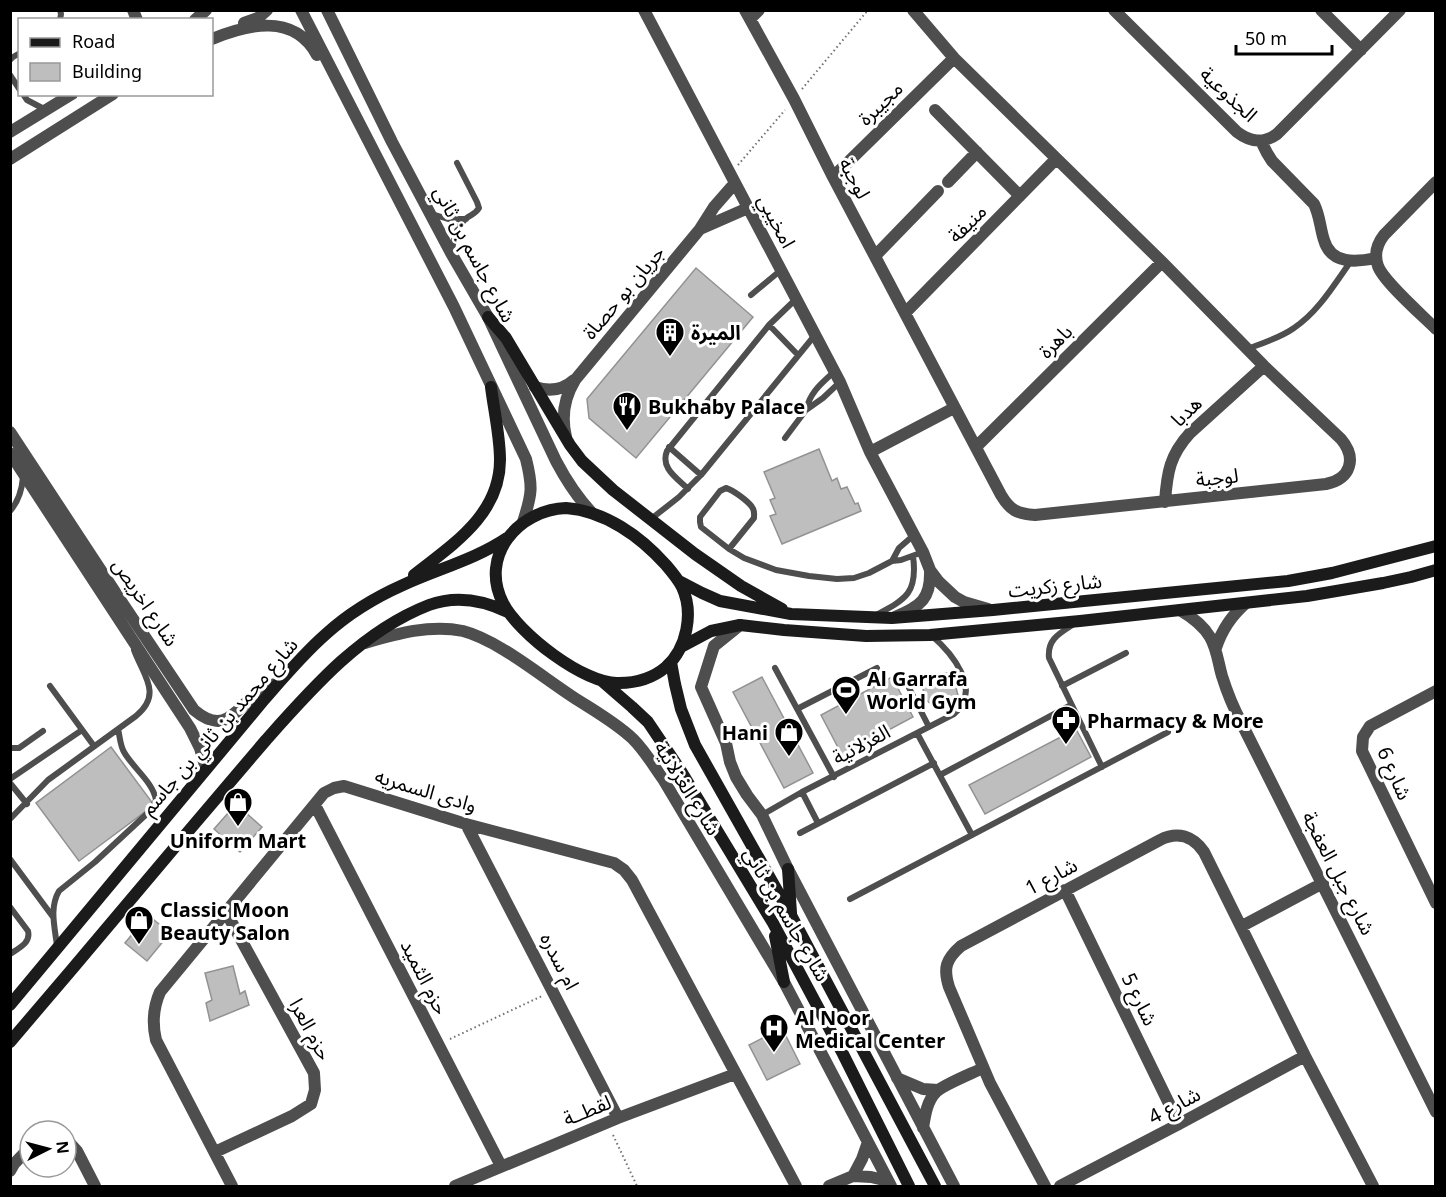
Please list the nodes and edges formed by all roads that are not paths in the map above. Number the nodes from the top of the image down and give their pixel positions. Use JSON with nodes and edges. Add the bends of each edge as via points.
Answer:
{"nodes":[{"id":1,"x":267,"y":10,"type":"edge"},
{"id":2,"x":301,"y":10,"type":"edge"},
{"id":3,"x":327,"y":10,"type":"edge"},
{"id":4,"x":333,"y":10,"type":"edge"},
{"id":5,"x":644,"y":10,"type":"edge"},
{"id":6,"x":913,"y":10,"type":"edge"},
{"id":7,"x":1114,"y":10,"type":"edge"},
{"id":8,"x":1321,"y":10,"type":"edge"},
{"id":9,"x":1400,"y":10,"type":"edge"},
{"id":10,"x":751,"y":14,"type":"edge"},
{"id":11,"x":225,"y":34,"type":"junction"},
{"id":12,"x":339,"y":36,"type":"junction"},
{"id":13,"x":213,"y":39,"type":"edge"},
{"id":14,"x":1361,"y":50,"type":"junction"},
{"id":15,"x":954,"y":58,"type":"junction"},
{"id":16,"x":338,"y":82,"type":"junction"},
{"id":17,"x":24,"y":96,"type":"edge"},
{"id":18,"x":69,"y":96,"type":"edge"},
{"id":19,"x":110,"y":96,"type":"edge"},
{"id":20,"x":935,"y":110,"type":"dead end"},
{"id":21,"x":46,"y":111,"type":"junction"},
{"id":22,"x":10,"y":132,"type":"edge"},
{"id":23,"x":1262,"y":141,"type":"junction"},
{"id":24,"x":977,"y":152,"type":"junction"},
{"id":25,"x":10,"y":159,"type":"edge"},
{"id":26,"x":1056,"y":159,"type":"junction"},
{"id":27,"x":457,"y":163,"type":"dead end"},
{"id":28,"x":833,"y":177,"type":"junction"},
{"id":29,"x":1436,"y":182,"type":"edge"},
{"id":30,"x":735,"y":183,"type":"junction"},
{"id":31,"x":1020,"y":196,"type":"junction"},
{"id":32,"x":748,"y":208,"type":"junction"},
{"id":33,"x":431,"y":214,"type":"junction"},
{"id":34,"x":466,"y":219,"type":"junction"},
{"id":35,"x":700,"y":229,"type":"junction"},
{"id":36,"x":451,"y":253,"type":"junction"},
{"id":37,"x":874,"y":256,"type":"junction"},
{"id":38,"x":1376,"y":258,"type":"junction"},
{"id":39,"x":1351,"y":261,"type":"junction"},
{"id":40,"x":1162,"y":262,"type":"junction"},
{"id":41,"x":781,"y":270,"type":"junction"},
{"id":42,"x":750,"y":295,"type":"dead end"},
{"id":43,"x":796,"y":299,"type":"junction"},
{"id":44,"x":905,"y":313,"type":"junction"},
{"id":45,"x":488,"y":317,"type":"junction"},
{"id":46,"x":769,"y":326,"type":"junction"},
{"id":47,"x":1436,"y":329,"type":"edge"},
{"id":48,"x":815,"y":334,"type":"junction"},
{"id":49,"x":1247,"y":349,"type":"junction"},
{"id":50,"x":798,"y":355,"type":"junction"},
{"id":51,"x":1264,"y":366,"type":"junction"},
{"id":52,"x":837,"y":377,"type":"junction"},
{"id":53,"x":575,"y":380,"type":"junction"},
{"id":54,"x":490,"y":387,"type":"junction"},
{"id":55,"x":535,"y":387,"type":"junction"},
{"id":56,"x":954,"y":408,"type":"junction"},
{"id":57,"x":806,"y":410,"type":"junction"},
{"id":58,"x":10,"y":432,"type":"edge"},
{"id":59,"x":785,"y":438,"type":"dead end"},
{"id":60,"x":570,"y":445,"type":"junction"},
{"id":61,"x":669,"y":447,"type":"junction"},
{"id":62,"x":976,"y":447,"type":"junction"},
{"id":63,"x":870,"y":452,"type":"junction"},
{"id":64,"x":10,"y":453,"type":"edge"},
{"id":65,"x":23,"y":473,"type":"junction"},
{"id":66,"x":701,"y":475,"type":"junction"},
{"id":67,"x":688,"y":489,"type":"junction"},
{"id":68,"x":1165,"y":502,"type":"junction"},
{"id":69,"x":10,"y":511,"type":"edge"},
{"id":70,"x":592,"y":513,"type":"junction"},
{"id":71,"x":651,"y":519,"type":"junction"},
{"id":72,"x":523,"y":522,"type":"junction"},
{"id":73,"x":914,"y":535,"type":"junction"},
{"id":74,"x":507,"y":538,"type":"junction"},
{"id":75,"x":1436,"y":546,"type":"edge"},
{"id":76,"x":729,"y":549,"type":"junction"},
{"id":77,"x":918,"y":554,"type":"junction"},
{"id":78,"x":892,"y":561,"type":"junction"},
{"id":79,"x":930,"y":570,"type":"junction"},
{"id":80,"x":1436,"y":570,"type":"edge"},
{"id":81,"x":679,"y":581,"type":"junction"},
{"id":82,"x":402,"y":585,"type":"junction"},
{"id":83,"x":1246,"y":603,"type":"junction"},
{"id":84,"x":993,"y":610,"type":"junction"},
{"id":85,"x":1180,"y":610,"type":"junction"},
{"id":86,"x":508,"y":612,"type":"junction"},
{"id":87,"x":791,"y":614,"type":"junction"},
{"id":88,"x":872,"y":618,"type":"junction"},
{"id":89,"x":892,"y":618,"type":"junction"},
{"id":90,"x":1080,"y":621,"type":"junction"},
{"id":91,"x":740,"y":625,"type":"junction"},
{"id":92,"x":930,"y":635,"type":"junction"},
{"id":93,"x":130,"y":638,"type":"junction"},
{"id":94,"x":363,"y":643,"type":"junction"},
{"id":95,"x":681,"y":646,"type":"junction"},
{"id":96,"x":1216,"y":648,"type":"junction"},
{"id":97,"x":1126,"y":653,"type":"dead end"},
{"id":98,"x":671,"y":662,"type":"junction"},
{"id":99,"x":775,"y":668,"type":"dead end"},
{"id":100,"x":877,"y":668,"type":"dead end"},
{"id":101,"x":602,"y":681,"type":"junction"},
{"id":102,"x":906,"y":682,"type":"dead end"},
{"id":103,"x":278,"y":683,"type":"junction"},
{"id":104,"x":50,"y":686,"type":"dead end"},
{"id":105,"x":1062,"y":686,"type":"junction"},
{"id":106,"x":1436,"y":691,"type":"edge"},
{"id":107,"x":1071,"y":705,"type":"junction"},
{"id":108,"x":797,"y":709,"type":"junction"},
{"id":109,"x":928,"y":727,"type":"junction"},
{"id":110,"x":118,"y":729,"type":"junction"},
{"id":111,"x":82,"y":730,"type":"junction"},
{"id":112,"x":43,"y":731,"type":"dead end"},
{"id":113,"x":1168,"y":732,"type":"dead end"},
{"id":114,"x":917,"y":733,"type":"junction"},
{"id":115,"x":94,"y":746,"type":"junction"},
{"id":116,"x":10,"y":748,"type":"edge"},
{"id":117,"x":934,"y":763,"type":"junction"},
{"id":118,"x":1102,"y":767,"type":"junction"},
{"id":119,"x":206,"y":769,"type":"junction"},
{"id":120,"x":940,"y":775,"type":"junction"},
{"id":121,"x":834,"y":777,"type":"junction"},
{"id":122,"x":10,"y":781,"type":"edge"},
{"id":123,"x":802,"y":792,"type":"junction"},
{"id":124,"x":27,"y":804,"type":"junction"},
{"id":125,"x":315,"y":805,"type":"junction"},
{"id":126,"x":762,"y":815,"type":"junction"},
{"id":127,"x":10,"y":819,"type":"edge"},
{"id":128,"x":818,"y":823,"type":"junction"},
{"id":129,"x":466,"y":824,"type":"junction"},
{"id":130,"x":800,"y":833,"type":"dead end"},
{"id":131,"x":972,"y":835,"type":"junction"},
{"id":132,"x":10,"y":859,"type":"edge"},
{"id":133,"x":788,"y":869,"type":"junction"},
{"id":134,"x":1323,"y":884,"type":"junction"},
{"id":135,"x":1065,"y":890,"type":"junction"},
{"id":136,"x":850,"y":899,"type":"dead end"},
{"id":137,"x":1436,"y":903,"type":"edge"},
{"id":138,"x":11,"y":909,"type":"edge"},
{"id":139,"x":226,"y":912,"type":"junction"},
{"id":140,"x":792,"y":917,"type":"junction"},
{"id":141,"x":54,"y":918,"type":"junction"},
{"id":142,"x":773,"y":923,"type":"junction"},
{"id":143,"x":1242,"y":926,"type":"junction"},
{"id":144,"x":57,"y":948,"type":"junction"},
{"id":145,"x":10,"y":954,"type":"edge"},
{"id":146,"x":784,"y":982,"type":"junction"},
{"id":147,"x":10,"y":1005,"type":"edge"},
{"id":148,"x":10,"y":1042,"type":"edge"},
{"id":149,"x":1305,"y":1056,"type":"junction"},
{"id":150,"x":983,"y":1068,"type":"junction"},
{"id":151,"x":735,"y":1074,"type":"junction"},
{"id":152,"x":897,"y":1078,"type":"junction"},
{"id":153,"x":938,"y":1090,"type":"junction"},
{"id":154,"x":1436,"y":1112,"type":"edge"},
{"id":155,"x":613,"y":1120,"type":"junction"},
{"id":156,"x":1179,"y":1124,"type":"junction"},
{"id":157,"x":923,"y":1128,"type":"junction"},
{"id":158,"x":868,"y":1142,"type":"junction"},
{"id":159,"x":215,"y":1152,"type":"junction"},
{"id":160,"x":78,"y":1153,"type":"edge"},
{"id":161,"x":919,"y":1155,"type":"junction"},
{"id":162,"x":501,"y":1166,"type":"junction"},
{"id":163,"x":853,"y":1176,"type":"junction"},
{"id":164,"x":889,"y":1184,"type":"edge"},
{"id":165,"x":95,"y":1186,"type":"edge"},
{"id":166,"x":232,"y":1186,"type":"edge"},
{"id":167,"x":455,"y":1186,"type":"edge"},
{"id":168,"x":796,"y":1186,"type":"edge"},
{"id":169,"x":829,"y":1186,"type":"edge"},
{"id":170,"x":909,"y":1186,"type":"edge"},
{"id":171,"x":935,"y":1186,"type":"edge"},
{"id":172,"x":944,"y":1186,"type":"edge"},
{"id":173,"x":954,"y":1186,"type":"edge"},
{"id":174,"x":1045,"y":1186,"type":"edge"},
{"id":175,"x":1060,"y":1186,"type":"edge"},
{"id":176,"x":1373,"y":1186,"type":"edge"}],
"edges":[{"from":1,"to":11,"type":"street"},
{"from":2,"to":16,"type":"street"},
{"from":3,"to":12,"type":"street","name":"شارع جاسم بن ثاني"},
{"from":4,"to":12,"type":"street"},
{"from":5,"to":30,"type":"street","name":"امخيبي"},
{"from":6,"to":15,"type":"street","name":"لوجبة"},
{"from":7,"to":23,"type":"street","name":"الجذوعية","via":[[1237,132]]},
{"from":8,"to":14,"type":"street"},
{"from":9,"to":14,"type":"street","name":"الجذوعية"},
{"from":10,"to":28,"type":"street","name":"لوجبة"},
{"from":11,"to":13,"type":"street"},
{"from":11,"to":16,"type":"street","via":[[253,26],[286,28],[308,42]]},
{"from":12,"to":33,"type":"street","name":"شارع جاسم بن ثاني"},
{"from":14,"to":23,"type":"street","name":"الجذوعية","via":[[1277,134]]},
{"from":15,"to":26,"type":"street","name":"لوجبة"},
{"from":15,"to":28,"type":"street","name":"مجيبرة"},
{"from":16,"to":54,"type":"street","via":[[454,307]]},
{"from":17,"to":21,"type":"lane"},
{"from":18,"to":21,"type":"street"},
{"from":19,"to":25,"type":"street"},
{"from":20,"to":24,"type":"street"},
{"from":21,"to":22,"type":"street"},
{"from":23,"to":39,"type":"street","via":[[1272,161],[1314,204],[1325,245],[1337,257]]},
{"from":24,"to":31,"type":"street"},
{"from":24,"to":37,"type":"street"},
{"from":26,"to":31,"type":"street","name":"منيفة"},
{"from":26,"to":40,"type":"street","name":"لوجبة"},
{"from":27,"to":34,"type":"lane","via":[[479,204],[478,211]]},
{"from":28,"to":37,"type":"street","name":"لوجبة"},
{"from":29,"to":38,"type":"street","via":[[1384,235]]},
{"from":30,"to":32,"type":"street","name":"امخيبي"},
{"from":30,"to":35,"type":"street","name":"جريان بو حصاة"},
{"from":31,"to":44,"type":"street","name":"منيفة"},
{"from":32,"to":35,"type":"street","name":"جريان بو حصاة"},
{"from":32,"to":41,"type":"street","name":"امخيبي"},
{"from":33,"to":34,"type":"lane"},
{"from":33,"to":36,"type":"street","name":"شارع جاسم بن ثاني"},
{"from":34,"to":36,"type":"lane","via":[[457,231]]},
{"from":35,"to":53,"type":"street","name":"جريان بو حصاة"},
{"from":36,"to":45,"type":"street","name":"شارع جاسم بن ثاني"},
{"from":37,"to":44,"type":"street","name":"لوجبة"},
{"from":38,"to":39,"type":"street"},
{"from":38,"to":47,"type":"street","via":[[1381,273]]},
{"from":39,"to":49,"type":"lane","via":[[1318,307],[1301,323]]},
{"from":40,"to":49,"type":"street","name":"لوجبة"},
{"from":40,"to":62,"type":"street","name":"باهرة"},
{"from":41,"to":42,"type":"lane"},
{"from":41,"to":43,"type":"street","name":"امخيبي"},
{"from":43,"to":46,"type":"lane"},
{"from":43,"to":48,"type":"street","name":"امخيبي"},
{"from":44,"to":56,"type":"street","name":"لوجبة"},
{"from":45,"to":55,"type":"main road","via":[[506,338]]},
{"from":45,"to":70,"type":"street","name":"شارع جاسم بن ثاني","via":[[556,461]]},
{"from":46,"to":50,"type":"lane"},
{"from":46,"to":61,"type":"lane"},
{"from":48,"to":50,"type":"lane"},
{"from":48,"to":52,"type":"street","name":"امخيبي"},
{"from":49,"to":51,"type":"street","name":"لوجبة"},
{"from":50,"to":66,"type":"lane"},
{"from":51,"to":68,"type":"street","name":"هدبا","via":[[1180,444],[1168,471]]},
{"from":51,"to":68,"type":"street","name":"لوجبة","via":[[1346,445],[1350,460],[1346,474],[1326,484]]},
{"from":52,"to":57,"type":"lane","via":[[820,401]]},
{"from":52,"to":57,"type":"lane","via":[[813,392]]},
{"from":52,"to":63,"type":"street","name":"امخيبي"},
{"from":53,"to":55,"type":"street","via":[[555,390]]},
{"from":53,"to":60,"type":"street","name":"جريان بو حصاة","via":[[563,412]]},
{"from":54,"to":72,"type":"street","via":[[526,459],[531,500]]},
{"from":54,"to":82,"type":"main road","via":[[500,462],[491,499],[465,535]]},
{"from":55,"to":60,"type":"main road"},
{"from":56,"to":62,"type":"street","name":"لوجبة"},
{"from":56,"to":63,"type":"street"},
{"from":57,"to":59,"type":"lane"},
{"from":58,"to":103,"type":"street","name":"شارع اخريص","via":[[194,710],[202,717],[223,720],[232,717],[258,692]]},
{"from":60,"to":71,"type":"main road","via":[[613,490]]},
{"from":61,"to":66,"type":"lane"},
{"from":61,"to":67,"type":"lane","via":[[665,464]]},
{"from":62,"to":68,"type":"street","name":"لوجبة","via":[[1006,504],[1024,515]]},
{"from":63,"to":73,"type":"street","name":"امخيبي"},
{"from":64,"to":65,"type":"street","name":"شارع اخريص"},
{"from":65,"to":69,"type":"lane","via":[[21,492]]},
{"from":65,"to":93,"type":"street","name":"شارع اخريص"},
{"from":66,"to":67,"type":"lane"},
{"from":67,"to":71,"type":"lane"},
{"from":70,"to":72,"type":"main road","via":[[573,508],[552,509]]},
{"from":70,"to":81,"type":"main road","via":[[632,534]]},
{"from":71,"to":87,"type":"main road","via":[[741,586]]},
{"from":72,"to":74,"type":"main road"},
{"from":73,"to":77,"type":"street","name":"امخيبي"},
{"from":73,"to":78,"type":"lane","via":[[899,548]]},
{"from":74,"to":82,"type":"main road","name":"شارع محمد بن ثاني بن جاسم","via":[[480,554]]},
{"from":74,"to":86,"type":"main road","via":[[496,574]]},
{"from":75,"to":84,"type":"main road","name":"شارع زكريت","via":[[1310,578]]},
{"from":76,"to":76,"type":"lane","via":[[705,531],[700,522],[703,512],[726,488],[754,512],[754,518]]},
{"from":76,"to":78,"type":"lane","via":[[776,570],[837,579],[861,576]]},
{"from":77,"to":78,"type":"lane"},
{"from":77,"to":79,"type":"street","name":"امخيبي"},
{"from":77,"to":88,"type":"lane","via":[[906,596]]},
{"from":79,"to":84,"type":"street","name":"امخيبي","via":[[955,597]]},
{"from":79,"to":89,"type":"street","via":[[930,585],[921,603]]},
{"from":80,"to":83,"type":"main road","name":"شارع زكريت","via":[[1376,585]]},
{"from":81,"to":87,"type":"main road","name":"شارع زكريت","via":[[720,601]]},
{"from":81,"to":95,"type":"main road","via":[[688,620]]},
{"from":82,"to":103,"type":"main road","name":"شارع محمد بن ثاني بن جاسم","via":[[327,633]]},
{"from":83,"to":85,"type":"main road","name":"شارع زكريت"},
{"from":83,"to":96,"type":"street","via":[[1227,623]]},
{"from":84,"to":89,"type":"main road","name":"شارع زكريت"},
{"from":85,"to":90,"type":"main road","name":"شارع زكريت"},
{"from":85,"to":96,"type":"street","name":"شارع جبل العفجة","via":[[1200,624]]},
{"from":86,"to":94,"type":"main road","via":[[479,601],[449,600],[410,613]]},
{"from":86,"to":101,"type":"main road","via":[[544,648]]},
{"from":87,"to":88,"type":"main road","name":"شارع زكريت"},
{"from":88,"to":89,"type":"main road","name":"شارع زكريت"},
{"from":90,"to":92,"type":"main road","name":"شارع زكريت"},
{"from":90,"to":105,"type":"lane","via":[[1054,638],[1049,647],[1049,658]]},
{"from":91,"to":92,"type":"main road","name":"شارع زكريت","via":[[866,636]]},
{"from":91,"to":95,"type":"main road","name":"شارع زكريت","via":[[711,631]]},
{"from":91,"to":126,"type":"street","via":[[714,646],[702,687],[736,777]]},
{"from":92,"to":109,"type":"lane","name":"الغزلانية","via":[[955,661],[967,690],[961,708]]},
{"from":93,"to":110,"type":"lane","via":[[149,684],[149,699],[141,711]]},
{"from":93,"to":119,"type":"street","name":"شارع اخريص","via":[[195,737]]},
{"from":94,"to":146,"type":"street","name":"شارع الغزلانية","via":[[429,629],[479,637],[515,657],[633,739],[663,779]]},
{"from":94,"to":148,"type":"main road","via":[[302,699]]},
{"from":95,"to":98,"type":"main road"},
{"from":96,"to":134,"type":"street","name":"شارع جبل العفجة","via":[[1227,692]]},
{"from":97,"to":105,"type":"lane"},
{"from":98,"to":101,"type":"main road","via":[[640,680],[614,684]]},
{"from":98,"to":140,"type":"main road","name":"شارع جاسم بن ثاني","via":[[681,709],[695,744]]},
{"from":99,"to":108,"type":"lane"},
{"from":100,"to":108,"type":"lane"},
{"from":101,"to":142,"type":"main road","name":"شارع جاسم بن ثاني","via":[[648,722],[662,741]]},
{"from":102,"to":109,"type":"lane"},
{"from":103,"to":119,"type":"main road","name":"شارع محمد بن ثاني بن جاسم"},
{"from":104,"to":111,"type":"lane"},
{"from":105,"to":107,"type":"lane"},
{"from":106,"to":137,"type":"street","name":"شارع 6","via":[[1370,726],[1363,737],[1362,751]]},
{"from":107,"to":118,"type":"lane"},
{"from":107,"to":120,"type":"lane"},
{"from":108,"to":121,"type":"lane"},
{"from":109,"to":114,"type":"lane","name":"الغزلانية"},
{"from":110,"to":115,"type":"lane"},
{"from":110,"to":141,"type":"lane","via":[[125,754],[156,801],[95,862],[59,891]]},
{"from":111,"to":115,"type":"lane"},
{"from":111,"to":122,"type":"lane"},
{"from":112,"to":116,"type":"lane","via":[[19,748]]},
{"from":113,"to":118,"type":"lane"},
{"from":114,"to":117,"type":"lane"},
{"from":114,"to":121,"type":"lane","name":"الغزلانية"},
{"from":115,"to":124,"type":"lane","via":[[48,780]]},
{"from":117,"to":120,"type":"lane"},
{"from":117,"to":128,"type":"lane"},
{"from":118,"to":131,"type":"lane"},
{"from":119,"to":144,"type":"main road","name":"شارع محمد بن ثاني بن جاسم"},
{"from":120,"to":131,"type":"lane"},
{"from":121,"to":123,"type":"lane","name":"الغزلانية"},
{"from":122,"to":124,"type":"lane"},
{"from":123,"to":126,"type":"lane","name":"الغزلانية"},
{"from":123,"to":128,"type":"lane"},
{"from":124,"to":127,"type":"lane"},
{"from":125,"to":129,"type":"street","name":"وادى السمريه","via":[[329,790],[350,786]]},
{"from":125,"to":139,"type":"street","name":"وادى السمريه"},
{"from":125,"to":162,"type":"street","name":"حزم الثميد"},
{"from":126,"to":133,"type":"street"},
{"from":128,"to":130,"type":"lane"},
{"from":129,"to":151,"type":"street","name":"وادى السمريه","via":[[614,863],[624,870]]},
{"from":129,"to":155,"type":"street","name":"ام سدره","via":[[553,990]]},
{"from":131,"to":136,"type":"lane"},
{"from":132,"to":141,"type":"lane"},
{"from":133,"to":140,"type":"main road"},
{"from":133,"to":152,"type":"street"},
{"from":134,"to":143,"type":"street"},
{"from":134,"to":154,"type":"street","name":"شارع جبل العفجة"},
{"from":135,"to":143,"type":"street","name":"شارع 1","via":[[1167,837],[1181,835],[1200,846]]},
{"from":135,"to":150,"type":"street","name":"شارع 1","via":[[961,946],[947,964],[949,987]]},
{"from":135,"to":156,"type":"street","name":"شارع 5"},
{"from":138,"to":145,"type":"lane","via":[[28,931],[29,939]]},
{"from":139,"to":159,"type":"street","name":"وادى السمريه","via":[[160,992],[153,1018],[156,1040]]},
{"from":139,"to":159,"type":"street","name":"حزم العرا","via":[[314,1073],[315,1090],[311,1104],[292,1116]]},
{"from":140,"to":161,"type":"main road","name":"شارع جاسم بن ثاني"},
{"from":141,"to":144,"type":"lane"},
{"from":142,"to":146,"type":"main road"},
{"from":142,"to":170,"type":"main road","name":"شارع جاسم بن ثاني"},
{"from":143,"to":149,"type":"street","name":"شارع 1"},
{"from":144,"to":147,"type":"main road","name":"شارع محمد بن ثاني بن جاسم"},
{"from":146,"to":158,"type":"street","name":"شارع الغزلانية"},
{"from":149,"to":156,"type":"street","name":"شارع 4"},
{"from":149,"to":176,"type":"street","name":"شارع 1"},
{"from":150,"to":153,"type":"street"},
{"from":150,"to":174,"type":"street","name":"شارع 1"},
{"from":151,"to":155,"type":"street","name":"لقطــة"},
{"from":151,"to":168,"type":"street","name":"وادى السمريه"},
{"from":152,"to":153,"type":"street","via":[[923,1089]]},
{"from":152,"to":157,"type":"street"},
{"from":153,"to":157,"type":"street","via":[[928,1107]]},
{"from":155,"to":162,"type":"street","name":"لقطــة"},
{"from":156,"to":175,"type":"street","name":"شارع 4"},
{"from":157,"to":173,"type":"street"},
{"from":158,"to":163,"type":"street"},
{"from":158,"to":164,"type":"street","name":"شارع الغزلانية"},
{"from":159,"to":166,"type":"street","name":"وادى السمريه"},
{"from":160,"to":165,"type":"street"},
{"from":161,"to":171,"type":"main road","name":"شارع جاسم بن ثاني"},
{"from":161,"to":172,"type":"main road"},
{"from":162,"to":167,"type":"street","name":"لقطــة"},
{"from":163,"to":164,"type":"street"},
{"from":163,"to":169,"type":"street"}]}
